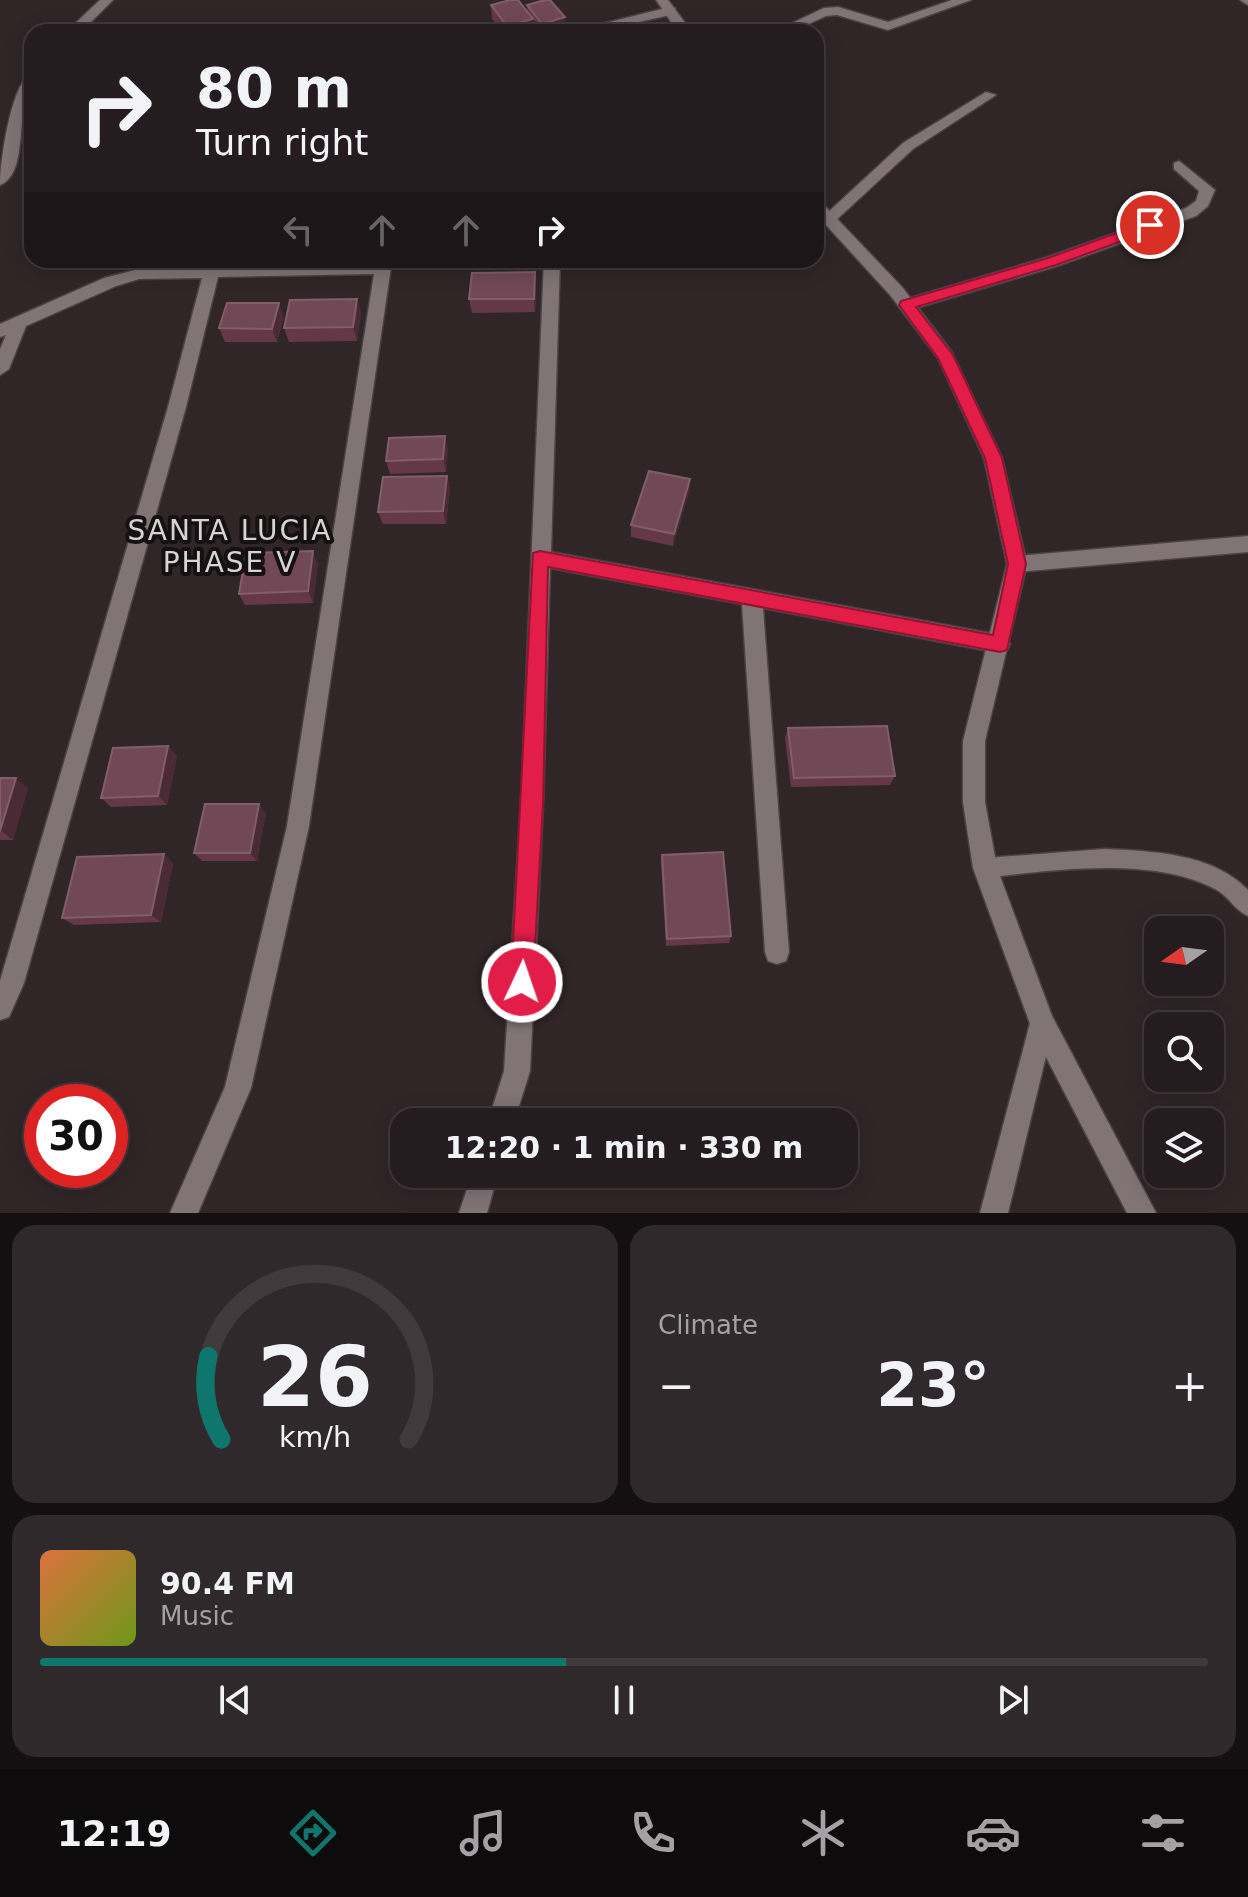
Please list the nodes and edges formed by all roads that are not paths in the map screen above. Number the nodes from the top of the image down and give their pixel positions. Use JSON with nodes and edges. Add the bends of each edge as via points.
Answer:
{"nodes":[{"id":1,"x":107,"y":0,"type":"edge"},
{"id":2,"x":965,"y":0,"type":"edge"},
{"id":3,"x":666,"y":6,"type":"edge"},
{"id":4,"x":82,"y":24,"type":"edge"},
{"id":5,"x":604,"y":24,"type":"edge"},
{"id":6,"x":679,"y":24,"type":"edge"},
{"id":7,"x":798,"y":24,"type":"edge"},
{"id":8,"x":24,"y":94,"type":"edge"},
{"id":9,"x":990,"y":95,"type":"dead end"},
{"id":10,"x":1179,"y":166,"type":"dead end"},
{"id":11,"x":0,"y":180,"type":"edge"},
{"id":12,"x":824,"y":210,"type":"edge"},
{"id":13,"x":824,"y":214,"type":"edge"},
{"id":14,"x":286,"y":268,"type":"edge"},
{"id":15,"x":383,"y":268,"type":"edge"},
{"id":16,"x":552,"y":268,"type":"edge"},
{"id":17,"x":212,"y":271,"type":"junction"},
{"id":18,"x":906,"y":305,"type":"junction"},
{"id":19,"x":19,"y":323,"type":"junction"},
{"id":20,"x":0,"y":331,"type":"edge"},
{"id":21,"x":0,"y":369,"type":"edge"},
{"id":22,"x":1248,"y":544,"type":"edge"},
{"id":23,"x":540,"y":558,"type":"junction"},
{"id":24,"x":1017,"y":564,"type":"junction"},
{"id":25,"x":752,"y":598,"type":"junction"},
{"id":26,"x":1000,"y":644,"type":"junction"},
{"id":27,"x":985,"y":868,"type":"junction"},
{"id":28,"x":1248,"y":905,"type":"edge"},
{"id":29,"x":777,"y":952,"type":"dead end"},
{"id":30,"x":0,"y":1008,"type":"edge"},
{"id":31,"x":1042,"y":1023,"type":"junction"},
{"id":32,"x":505,"y":1108,"type":"edge"},
{"id":33,"x":481,"y":1188,"type":"edge"},
{"id":34,"x":184,"y":1213,"type":"edge"},
{"id":35,"x":473,"y":1213,"type":"edge"},
{"id":36,"x":994,"y":1213,"type":"edge"},
{"id":37,"x":1142,"y":1213,"type":"edge"}],
"edges":[{"from":1,"to":4,"type":"street"},
{"from":2,"to":7,"type":"street","via":[[888,26],[838,11]]},
{"from":3,"to":5,"type":"street"},
{"from":3,"to":6,"type":"street"},
{"from":8,"to":11,"type":"street","via":[[17,109],[13,152]]},
{"from":9,"to":12,"type":"lane","via":[[908,146]]},
{"from":10,"to":18,"type":"street","via":[[1207,190],[1203,203],[1191,212],[1051,262]]},
{"from":13,"to":18,"type":"street"},
{"from":14,"to":17,"type":"street"},
{"from":15,"to":34,"type":"street","via":[[298,826],[238,1088]]},
{"from":16,"to":23,"type":"street"},
{"from":17,"to":19,"type":"street","via":[[139,274]]},
{"from":17,"to":30,"type":"street","via":[[117,619],[12,983]]},
{"from":18,"to":24,"type":"street","via":[[945,355],[993,458]]},
{"from":19,"to":20,"type":"street"},
{"from":19,"to":21,"type":"street"},
{"from":22,"to":24,"type":"street"},
{"from":23,"to":25,"type":"street"},
{"from":23,"to":32,"type":"street","via":[[517,1071]]},
{"from":24,"to":26,"type":"street"},
{"from":25,"to":26,"type":"street"},
{"from":25,"to":29,"type":"street"},
{"from":26,"to":27,"type":"street","via":[[974,741],[974,802]]},
{"from":27,"to":28,"type":"lane","via":[[1113,859],[1178,868],[1223,881]]},
{"from":27,"to":31,"type":"street"},
{"from":31,"to":36,"type":"street"},
{"from":31,"to":37,"type":"street"},
{"from":33,"to":35,"type":"street"}]}
